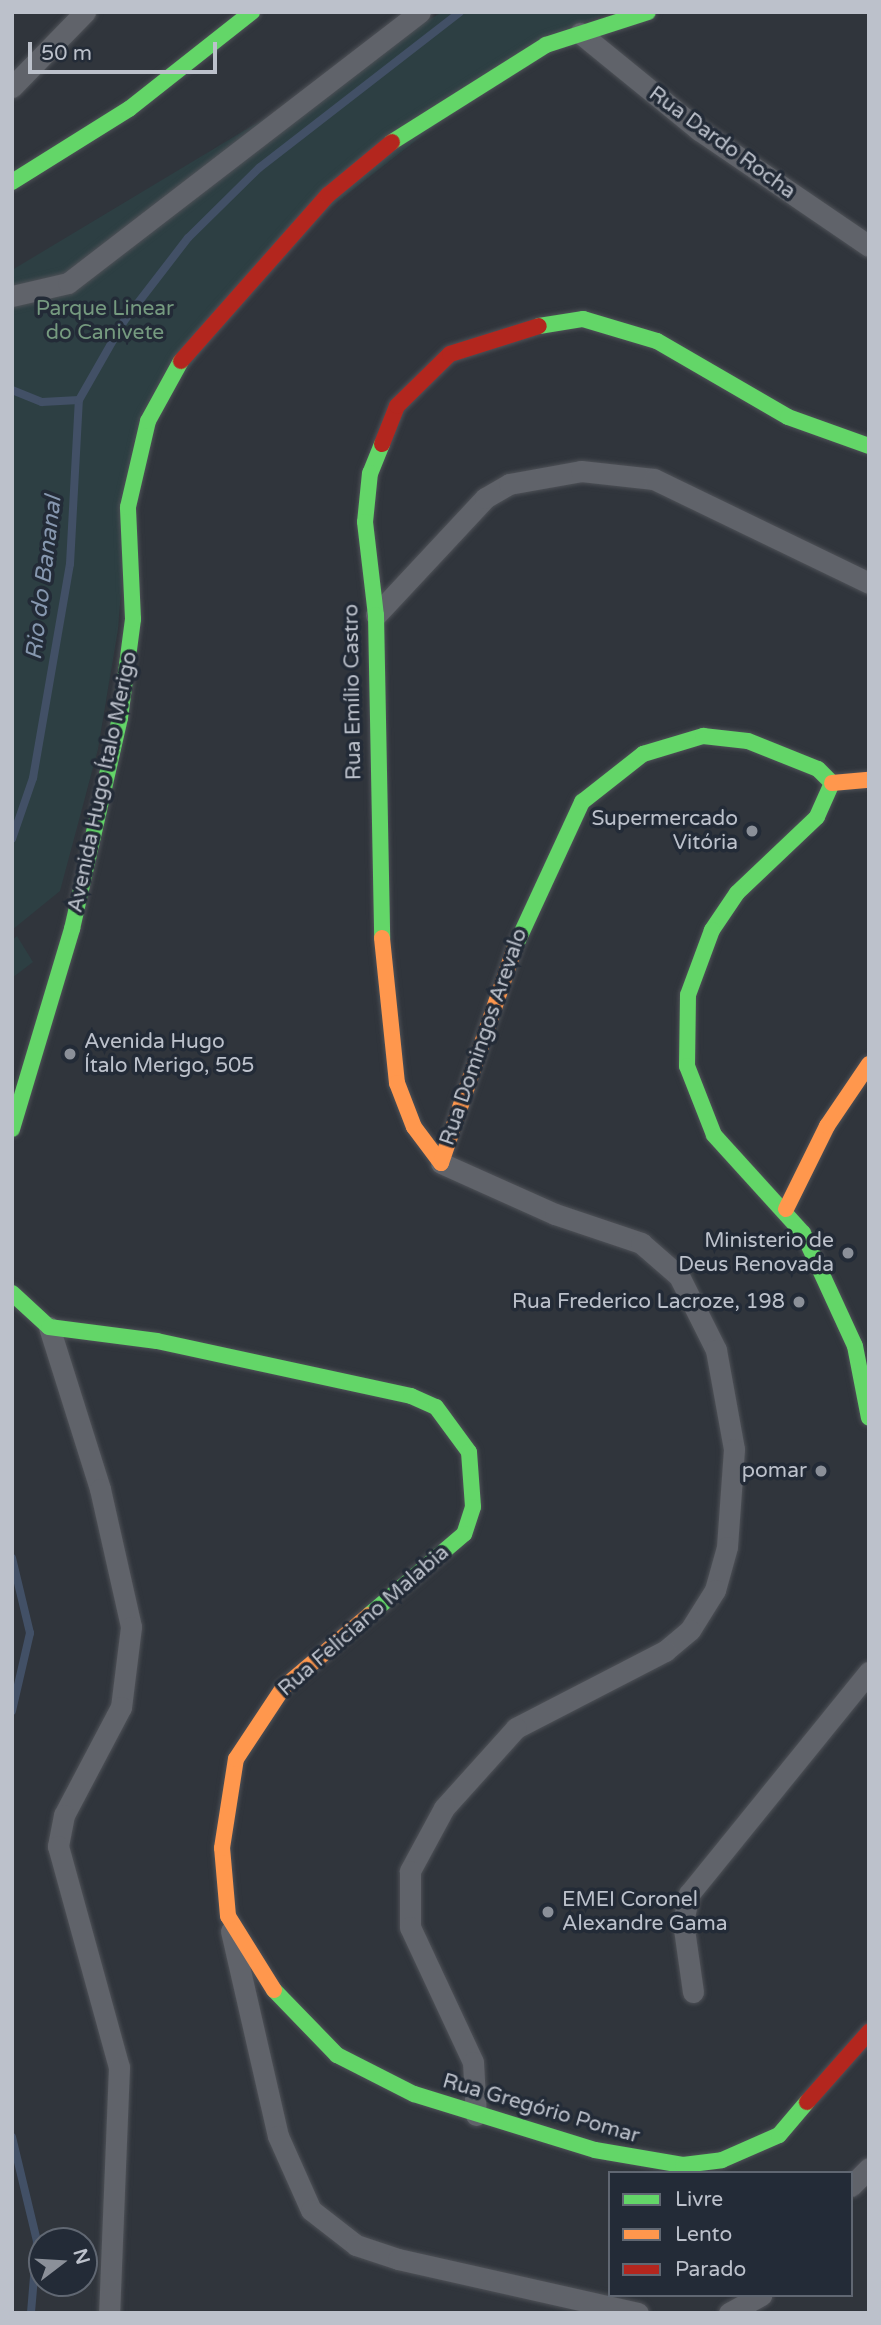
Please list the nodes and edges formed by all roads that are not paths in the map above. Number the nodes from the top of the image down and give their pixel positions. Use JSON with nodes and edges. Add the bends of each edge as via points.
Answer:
{"nodes":[{"id":1,"x":85,"y":12,"type":"edge"},
{"id":2,"x":252,"y":12,"type":"edge"},
{"id":3,"x":420,"y":12,"type":"edge"},
{"id":4,"x":649,"y":12,"type":"edge"},
{"id":5,"x":580,"y":33,"type":"junction"},
{"id":6,"x":12,"y":87,"type":"edge"},
{"id":7,"x":12,"y":182,"type":"edge"},
{"id":8,"x":869,"y":246,"type":"edge"},
{"id":9,"x":12,"y":296,"type":"edge"},
{"id":10,"x":869,"y":446,"type":"edge"},
{"id":11,"x":869,"y":583,"type":"edge"},
{"id":12,"x":376,"y":615,"type":"junction"},
{"id":13,"x":869,"y":780,"type":"edge"},
{"id":14,"x":832,"y":783,"type":"junction"},
{"id":15,"x":869,"y":1064,"type":"edge"},
{"id":16,"x":12,"y":1129,"type":"edge"},
{"id":17,"x":441,"y":1163,"type":"junction"},
{"id":18,"x":786,"y":1209,"type":"junction"},
{"id":19,"x":12,"y":1293,"type":"edge"},
{"id":20,"x":49,"y":1327,"type":"junction"},
{"id":21,"x":863,"y":1358,"type":"edge"},
{"id":22,"x":869,"y":1418,"type":"edge"},
{"id":23,"x":869,"y":1672,"type":"edge"},
{"id":24,"x":228,"y":1916,"type":"junction"},
{"id":25,"x":693,"y":1992,"type":"dead end"},
{"id":26,"x":869,"y":2032,"type":"edge"},
{"id":27,"x":476,"y":2115,"type":"junction"},
{"id":28,"x":869,"y":2168,"type":"edge"},
{"id":29,"x":853,"y":2184,"type":"edge"},
{"id":30,"x":758,"y":2297,"type":"edge"},
{"id":31,"x":733,"y":2312,"type":"edge"},
{"id":32,"x":109,"y":2313,"type":"edge"},
{"id":33,"x":638,"y":2313,"type":"edge"}],
"edges":[{"from":1,"to":6,"type":"street"},
{"from":2,"to":7,"type":"street","via":[[130,109]]},
{"from":3,"to":9,"type":"street","via":[[68,283]]},
{"from":4,"to":5,"type":"street","name":"Avenida Hugo Ítalo Merigo"},
{"from":5,"to":8,"type":"street","name":"Rua Dardo Rocha","via":[[699,131]]},
{"from":5,"to":16,"type":"street","name":"Avenida Hugo Ítalo Merigo","via":[[452,97],[360,166],[199,335],[168,380],[144,434],[128,507],[133,620],[120,718],[72,929]]},
{"from":10,"to":12,"type":"street","name":"Rua Emílio Castro","via":[[788,417],[657,341],[613,323],[551,321],[484,339],[421,376],[382,438],[365,522]]},
{"from":11,"to":12,"type":"street","via":[[654,479],[581,471],[509,484],[485,498]]},
{"from":12,"to":17,"type":"street","name":"Rua Emílio Castro","via":[[377,809],[394,1067],[414,1127]]},
{"from":13,"to":14,"type":"street"},
{"from":14,"to":17,"type":"street","name":"Rua Domingos Arevalo","via":[[818,769],[748,741],[703,736],[643,754],[582,803],[526,914]]},
{"from":14,"to":18,"type":"street","via":[[817,817],[737,893],[696,961],[688,995],[687,1066],[698,1104],[735,1165]]},
{"from":15,"to":18,"type":"street","via":[[827,1126]]},
{"from":17,"to":27,"type":"street","name":"Rua Domingos Arevalo","via":[[555,1214],[641,1243],[679,1276],[716,1350],[734,1449],[727,1546],[705,1611],[665,1651],[516,1728],[444,1808],[410,1871],[410,1927],[473,2063]]},
{"from":18,"to":21,"type":"street","via":[[829,1284]]},
{"from":19,"to":20,"type":"street"},
{"from":20,"to":24,"type":"street","name":"Rua Feliciano Malabia","via":[[157,1341],[411,1396],[436,1407],[469,1452],[473,1507],[464,1534],[283,1688],[236,1759],[222,1847]]},
{"from":20,"to":32,"type":"street","via":[[107,1515],[131,1627],[121,1707],[64,1815],[58,1846],[119,2067]]},
{"from":21,"to":22,"type":"street"},
{"from":23,"to":25,"type":"street","via":[[690,1894],[683,1922]]},
{"from":24,"to":27,"type":"street","name":"Rua Gregório Pomar","via":[[283,2005],[337,2055],[414,2094]]},
{"from":24,"to":33,"type":"street","name":"Rua Feliciano Malabia","via":[[278,2136],[312,2210],[356,2245],[398,2259]]},
{"from":26,"to":27,"type":"street","name":"Rua Gregório Pomar","via":[[779,2135],[722,2160],[643,2160]]},
{"from":28,"to":29,"type":"street"},
{"from":30,"to":31,"type":"street"}]}
